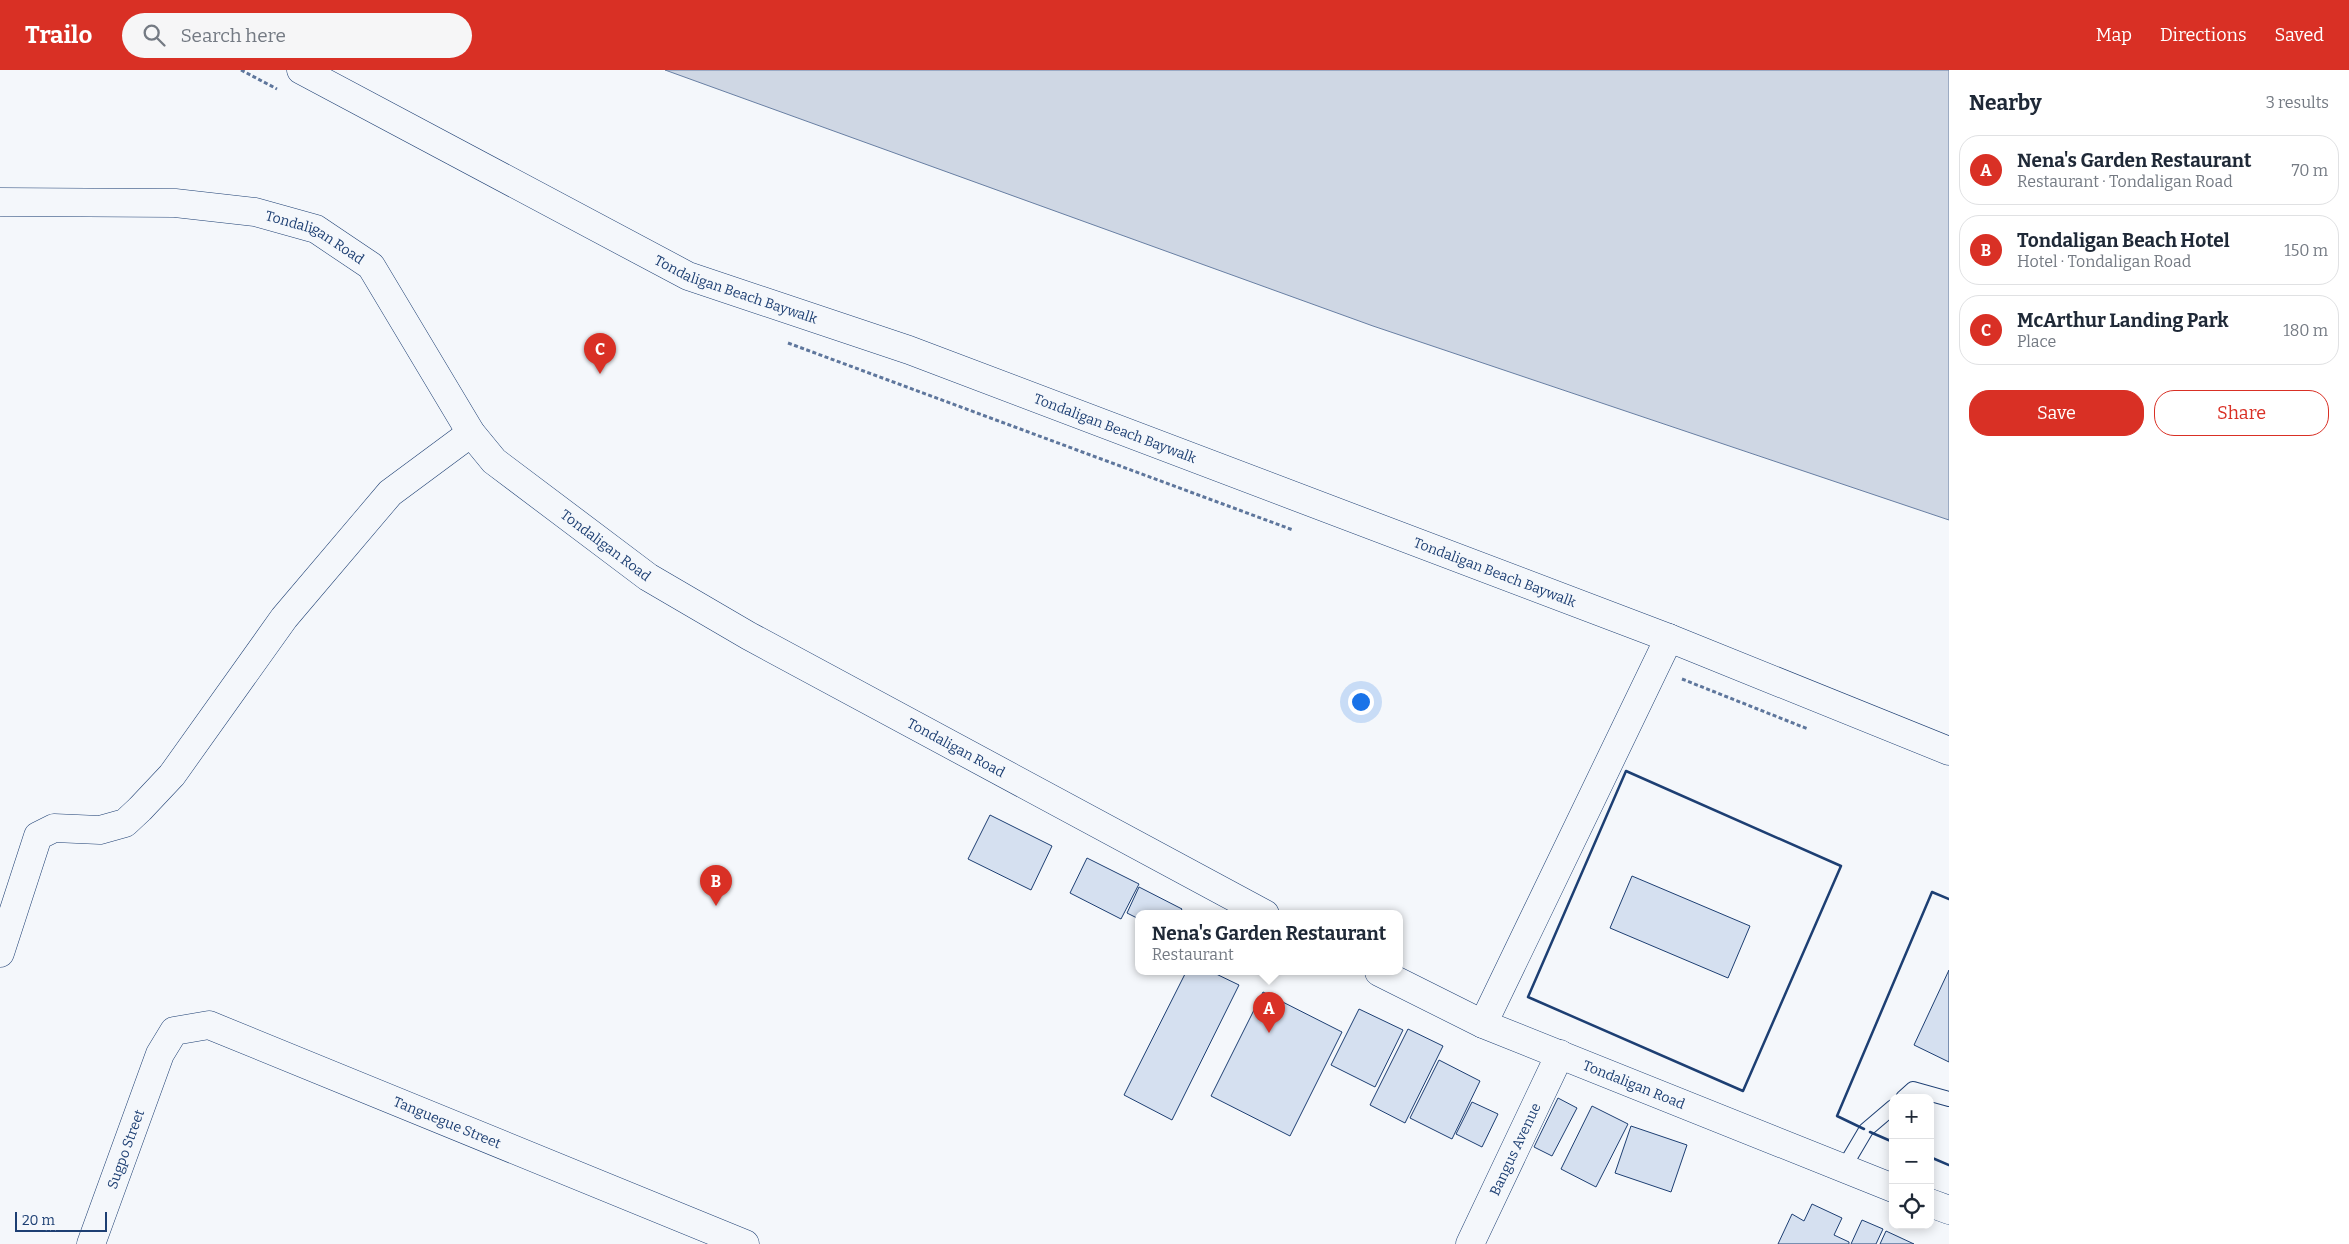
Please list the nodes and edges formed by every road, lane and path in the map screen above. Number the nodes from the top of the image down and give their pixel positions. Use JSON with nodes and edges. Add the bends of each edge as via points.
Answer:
{"nodes":[{"id":1,"x":301,"y":70,"type":"edge"},
{"id":2,"x":0,"y":202,"type":"edge"},
{"id":3,"x":471,"y":433,"type":"junction"},
{"id":4,"x":1669,"y":638,"type":"junction"},
{"id":5,"x":1949,"y":751,"type":"edge"},
{"id":6,"x":1258,"y":910,"type":"edge"},
{"id":7,"x":0,"y":953,"type":"edge"},
{"id":8,"x":1385,"y":975,"type":"edge"},
{"id":9,"x":1483,"y":1024,"type":"junction"},
{"id":10,"x":160,"y":1054,"type":"joint"},
{"id":11,"x":1560,"y":1054,"type":"junction"},
{"id":12,"x":1907,"y":1094,"type":"edge"},
{"id":13,"x":1931,"y":1094,"type":"edge"},
{"id":14,"x":1934,"y":1095,"type":"edge"},
{"id":15,"x":1949,"y":1099,"type":"edge"},
{"id":16,"x":1889,"y":1110,"type":"edge"},
{"id":17,"x":1843,"y":1169,"type":"junction"},
{"id":18,"x":1889,"y":1186,"type":"edge"},
{"id":19,"x":1934,"y":1204,"type":"edge"},
{"id":20,"x":1949,"y":1210,"type":"edge"},
{"id":21,"x":91,"y":1244,"type":"edge"},
{"id":22,"x":746,"y":1244,"type":"edge"},
{"id":23,"x":1470,"y":1244,"type":"edge"}],
"edges":[{"from":1,"to":4,"type":"street","name":"Tondaligan Beach Baywalk","via":[[688,276],[909,350]]},
{"from":2,"to":3,"type":"street","name":"Tondaligan Road","via":[[175,203],[255,212],[316,229],[370,266]]},
{"from":3,"to":6,"type":"street","name":"Tondaligan Road","via":[[494,461],[648,577],[758,641]]},
{"from":3,"to":7,"type":"street","via":[[390,493],[284,618],[172,775],[125,823],[100,830],[54,828],[38,836]]},
{"from":4,"to":5,"type":"street","name":"Tondaligan Beach Baywalk"},
{"from":4,"to":9,"type":"street"},
{"from":8,"to":9,"type":"street","name":"Tondaligan Road"},
{"from":9,"to":11,"type":"street","name":"Tondaligan Road"},
{"from":10,"to":21,"type":"street","name":"Sugpo Street"},
{"from":10,"to":22,"type":"street","name":"Tanguegue Street","via":[[174,1031],[209,1024]]},
{"from":11,"to":17,"type":"street","name":"Tondaligan Road"},
{"from":11,"to":23,"type":"street","name":"Bangus Avenue"},
{"from":12,"to":13,"type":"lane","via":[[1913,1089]]},
{"from":14,"to":15,"type":"lane"},
{"from":16,"to":17,"type":"lane","via":[[1866,1130]]},
{"from":17,"to":18,"type":"street","name":"Tondaligan Road"},
{"from":19,"to":20,"type":"street"}]}
